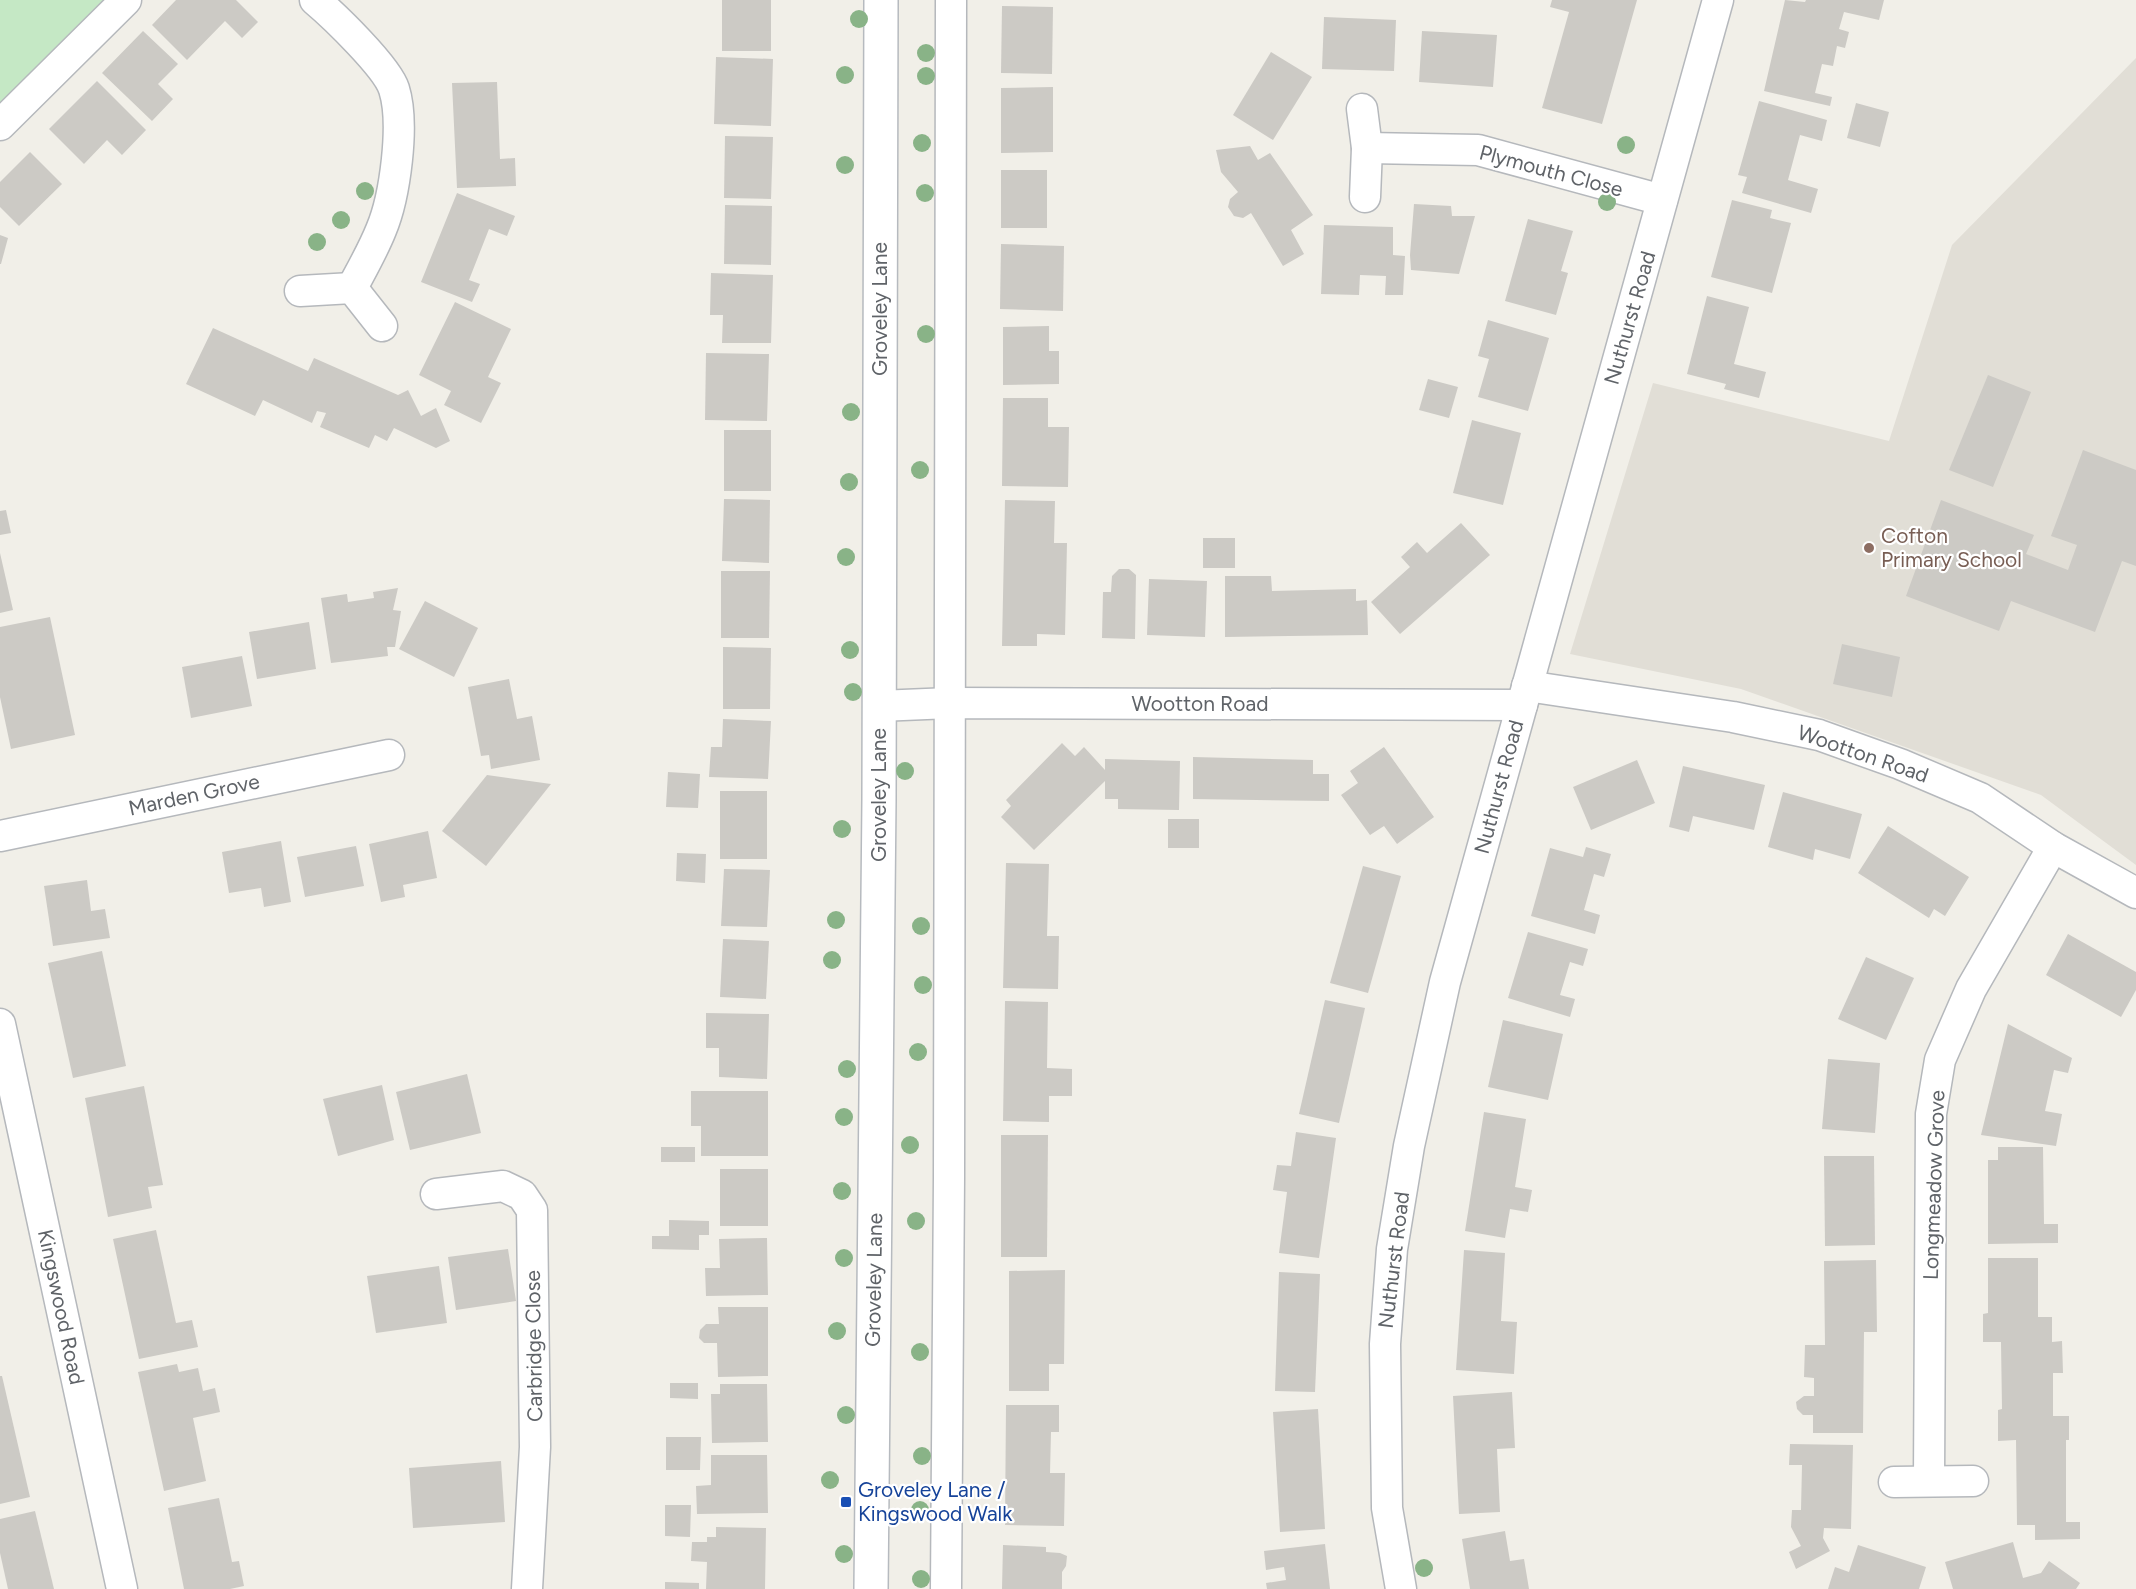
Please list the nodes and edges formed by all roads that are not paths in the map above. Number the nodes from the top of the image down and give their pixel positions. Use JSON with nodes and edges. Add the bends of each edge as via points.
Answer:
{"nodes":[{"id":1,"x":126,"y":0,"type":"edge"},
{"id":2,"x":315,"y":0,"type":"edge"},
{"id":3,"x":881,"y":0,"type":"edge"},
{"id":4,"x":951,"y":0,"type":"edge"},
{"id":5,"x":1718,"y":0,"type":"edge"},
{"id":6,"x":1362,"y":109,"type":"dead end"},
{"id":7,"x":0,"y":125,"type":"edge"},
{"id":8,"x":1367,"y":148,"type":"junction"},
{"id":9,"x":1365,"y":197,"type":"dead end"},
{"id":10,"x":1662,"y":200,"type":"junction"},
{"id":11,"x":352,"y":288,"type":"junction"},
{"id":12,"x":300,"y":291,"type":"dead end"},
{"id":13,"x":382,"y":326,"type":"dead end"},
{"id":14,"x":1524,"y":696,"type":"junction"},
{"id":15,"x":950,"y":703,"type":"junction"},
{"id":16,"x":879,"y":706,"type":"junction"},
{"id":17,"x":388,"y":755,"type":"dead end"},
{"id":18,"x":0,"y":836,"type":"edge"},
{"id":19,"x":2053,"y":847,"type":"junction"},
{"id":20,"x":2136,"y":893,"type":"edge"},
{"id":21,"x":0,"y":1024,"type":"edge"},
{"id":22,"x":436,"y":1194,"type":"dead end"},
{"id":23,"x":1929,"y":1480,"type":"junction"},
{"id":24,"x":1973,"y":1480,"type":"dead end"},
{"id":25,"x":1894,"y":1482,"type":"dead end"},
{"id":26,"x":122,"y":1589,"type":"edge"},
{"id":27,"x":527,"y":1589,"type":"edge"},
{"id":28,"x":871,"y":1589,"type":"edge"},
{"id":29,"x":946,"y":1589,"type":"edge"},
{"id":30,"x":1401,"y":1589,"type":"edge"}],
"edges":[{"from":1,"to":7,"type":"street"},
{"from":2,"to":11,"type":"street","via":[[372,57],[394,88],[399,131],[395,176],[382,228]]},
{"from":3,"to":16,"type":"main road","name":"Groveley Lane"},
{"from":4,"to":15,"type":"street"},
{"from":5,"to":10,"type":"street","name":"Nuthurst Road"},
{"from":6,"to":8,"type":"street"},
{"from":8,"to":9,"type":"street"},
{"from":8,"to":10,"type":"street","name":"Plymouth Close","via":[[1478,150]]},
{"from":10,"to":14,"type":"street","name":"Nuthurst Road"},
{"from":11,"to":12,"type":"street"},
{"from":11,"to":13,"type":"street"},
{"from":14,"to":15,"type":"street","name":"Wootton Road"},
{"from":14,"to":19,"type":"street","name":"Wootton Road","via":[[1733,717],[1819,735],[1980,798]]},
{"from":14,"to":30,"type":"street","name":"Nuthurst Road","via":[[1445,982],[1409,1146],[1392,1249],[1385,1344],[1387,1509]]},
{"from":15,"to":16,"type":"street","name":"Wootton Road"},
{"from":15,"to":29,"type":"street"},
{"from":16,"to":28,"type":"main road","name":"Groveley Lane"},
{"from":17,"to":18,"type":"street","name":"Marden Grove"},
{"from":19,"to":20,"type":"street","name":"Wootton Road"},
{"from":19,"to":23,"type":"street","name":"Longmeadow Grove","via":[[1971,989],[1940,1060],[1932,1114]]},
{"from":21,"to":26,"type":"street","name":"Kingswood Road"},
{"from":22,"to":27,"type":"street","name":"Carbridge Close","via":[[504,1186],[522,1195],[532,1210],[535,1447]]},
{"from":23,"to":24,"type":"street"},
{"from":23,"to":25,"type":"street"}]}
